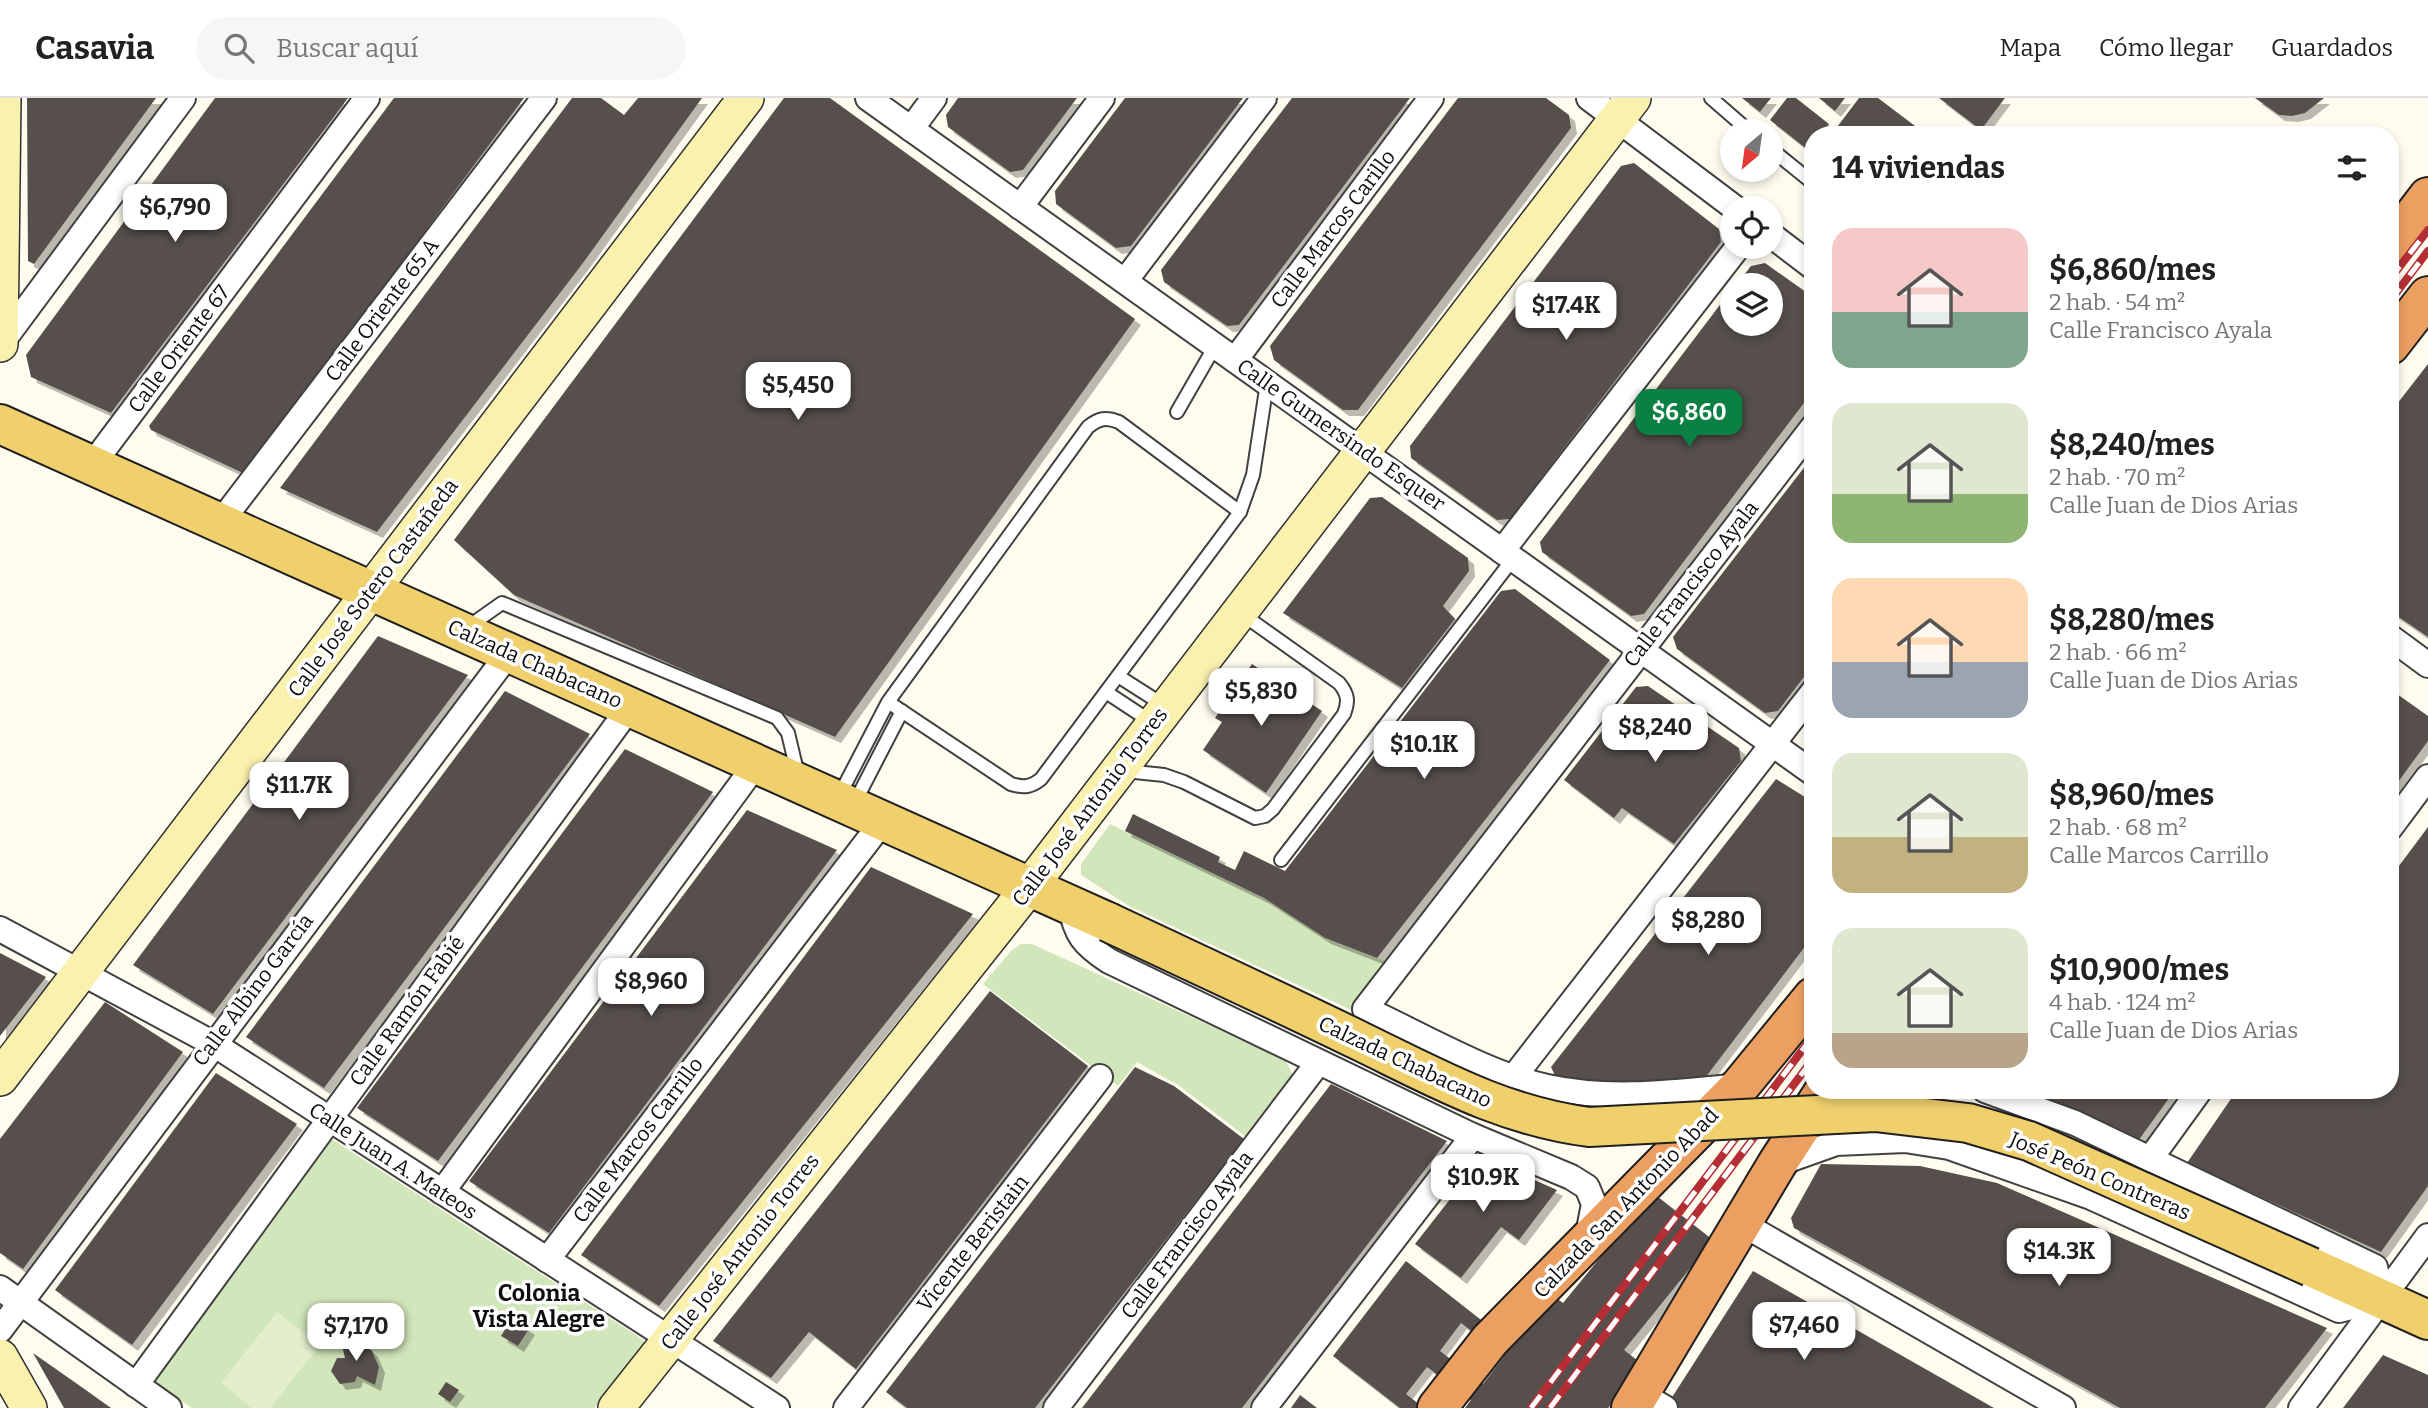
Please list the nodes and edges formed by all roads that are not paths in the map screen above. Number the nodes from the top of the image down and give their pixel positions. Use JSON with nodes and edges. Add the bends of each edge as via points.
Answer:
{"nodes":[{"id":1,"x":3,"y":98,"type":"edge"},
{"id":2,"x":183,"y":98,"type":"edge"},
{"id":3,"x":366,"y":98,"type":"edge"},
{"id":4,"x":544,"y":98,"type":"edge"},
{"id":5,"x":746,"y":98,"type":"edge"},
{"id":6,"x":868,"y":98,"type":"edge"},
{"id":7,"x":934,"y":98,"type":"edge"},
{"id":8,"x":1102,"y":98,"type":"edge"},
{"id":9,"x":1264,"y":98,"type":"edge"},
{"id":10,"x":1430,"y":98,"type":"edge"},
{"id":11,"x":1589,"y":98,"type":"edge"},
{"id":12,"x":1711,"y":98,"type":"edge"},
{"id":13,"x":1625,"y":109,"type":"edge"},
{"id":14,"x":1735,"y":119,"type":"edge"},
{"id":15,"x":911,"y":128,"type":"junction"},
{"id":16,"x":1783,"y":159,"type":"edge"},
{"id":17,"x":1804,"y":176,"type":"edge"},
{"id":18,"x":1722,"y":196,"type":"edge"},
{"id":19,"x":2428,"y":197,"type":"edge"},
{"id":20,"x":1020,"y":207,"type":"junction"},
{"id":21,"x":2399,"y":235,"type":"edge"},
{"id":22,"x":1783,"y":244,"type":"edge"},
{"id":23,"x":1729,"y":259,"type":"edge"},
{"id":24,"x":1804,"y":260,"type":"edge"},
{"id":25,"x":1125,"y":281,"type":"junction"},
{"id":26,"x":2428,"y":296,"type":"edge"},
{"id":27,"x":2399,"y":333,"type":"edge"},
{"id":28,"x":1,"y":343,"type":"edge"},
{"id":29,"x":1215,"y":346,"type":"junction"},
{"id":30,"x":1235,"y":360,"type":"junction"},
{"id":31,"x":1267,"y":383,"type":"junction"},
{"id":32,"x":1177,"y":412,"type":"dead end"},
{"id":33,"x":0,"y":424,"type":"edge"},
{"id":34,"x":1804,"y":439,"type":"edge"},
{"id":35,"x":1363,"y":452,"type":"junction"},
{"id":36,"x":92,"y":465,"type":"junction"},
{"id":37,"x":1240,"y":512,"type":"junction"},
{"id":38,"x":220,"y":523,"type":"junction"},
{"id":39,"x":1508,"y":555,"type":"junction"},
{"id":40,"x":372,"y":591,"type":"junction"},
{"id":41,"x":1240,"y":612,"type":"junction"},
{"id":42,"x":462,"y":631,"type":"junction"},
{"id":43,"x":2399,"y":644,"type":"edge"},
{"id":44,"x":1640,"y":649,"type":"junction"},
{"id":45,"x":509,"y":653,"type":"junction"},
{"id":46,"x":2428,"y":665,"type":"edge"},
{"id":47,"x":1118,"y":676,"type":"junction"},
{"id":48,"x":1106,"y":692,"type":"junction"},
{"id":49,"x":888,"y":702,"type":"junction"},
{"id":50,"x":1804,"y":704,"type":"edge"},
{"id":51,"x":630,"y":707,"type":"junction"},
{"id":52,"x":902,"y":711,"type":"junction"},
{"id":53,"x":1160,"y":715,"type":"junction"},
{"id":54,"x":1773,"y":744,"type":"junction"},
{"id":55,"x":756,"y":764,"type":"junction"},
{"id":56,"x":1804,"y":766,"type":"edge"},
{"id":57,"x":1117,"y":771,"type":"junction"},
{"id":58,"x":2428,"y":777,"type":"edge"},
{"id":59,"x":800,"y":783,"type":"junction"},
{"id":60,"x":858,"y":809,"type":"junction"},
{"id":61,"x":2399,"y":816,"type":"edge"},
{"id":62,"x":1281,"y":860,"type":"dead end"},
{"id":63,"x":1030,"y":886,"type":"junction"},
{"id":64,"x":1070,"y":904,"type":"junction"},
{"id":65,"x":0,"y":929,"type":"edge"},
{"id":66,"x":81,"y":971,"type":"junction"},
{"id":67,"x":1804,"y":1008,"type":"edge"},
{"id":68,"x":1365,"y":1009,"type":"joint"},
{"id":69,"x":212,"y":1043,"type":"junction"},
{"id":70,"x":1318,"y":1063,"type":"junction"},
{"id":71,"x":1100,"y":1077,"type":"dead end"},
{"id":72,"x":0,"y":1078,"type":"edge"},
{"id":73,"x":1513,"y":1078,"type":"junction"},
{"id":74,"x":1740,"y":1086,"type":"junction"},
{"id":75,"x":1819,"y":1099,"type":"edge"},
{"id":76,"x":2010,"y":1099,"type":"edge"},
{"id":77,"x":2193,"y":1099,"type":"edge"},
{"id":78,"x":328,"y":1118,"type":"junction"},
{"id":79,"x":1761,"y":1119,"type":"joint"},
{"id":80,"x":1473,"y":1136,"type":"junction"},
{"id":81,"x":2150,"y":1159,"type":"junction"},
{"id":82,"x":1777,"y":1164,"type":"junction"},
{"id":83,"x":442,"y":1192,"type":"junction"},
{"id":84,"x":1741,"y":1223,"type":"junction"},
{"id":85,"x":2428,"y":1236,"type":"edge"},
{"id":86,"x":1586,"y":1246,"type":"junction"},
{"id":87,"x":547,"y":1260,"type":"junction"},
{"id":88,"x":10,"y":1296,"type":"edge"},
{"id":89,"x":2382,"y":1299,"type":"junction"},
{"id":90,"x":2428,"y":1320,"type":"edge"},
{"id":91,"x":0,"y":1330,"type":"edge"},
{"id":92,"x":670,"y":1340,"type":"junction"},
{"id":93,"x":0,"y":1357,"type":"edge"},
{"id":94,"x":136,"y":1385,"type":"junction"},
{"id":95,"x":1646,"y":1403,"type":"edge"},
{"id":96,"x":29,"y":1408,"type":"edge"},
{"id":97,"x":169,"y":1408,"type":"edge"},
{"id":98,"x":616,"y":1408,"type":"edge"},
{"id":99,"x":777,"y":1408,"type":"edge"},
{"id":100,"x":846,"y":1408,"type":"edge"},
{"id":101,"x":1056,"y":1408,"type":"edge"},
{"id":102,"x":1264,"y":1408,"type":"edge"},
{"id":103,"x":1437,"y":1408,"type":"edge"},
{"id":104,"x":2063,"y":1408,"type":"edge"},
{"id":105,"x":2301,"y":1408,"type":"edge"}],
"edges":[{"from":1,"to":28,"type":"street"},
{"from":2,"to":28,"type":"street"},
{"from":3,"to":36,"type":"street","name":"Calle Oriente 67"},
{"from":4,"to":38,"type":"street","name":"Calle Oriente 65 A"},
{"from":5,"to":40,"type":"street","name":"Calle José Sotero Castañeda"},
{"from":6,"to":15,"type":"street","name":"Calle Gumersindo Esquer"},
{"from":7,"to":15,"type":"street"},
{"from":8,"to":20,"type":"street"},
{"from":9,"to":25,"type":"street"},
{"from":10,"to":30,"type":"street","name":"Calle Marcos Carillo"},
{"from":11,"to":13,"type":"street"},
{"from":12,"to":14,"type":"lane"},
{"from":13,"to":18,"type":"street"},
{"from":13,"to":35,"type":"street","name":"Calle José Antonio Torres"},
{"from":15,"to":20,"type":"street","name":"Calle Gumersindo Esquer"},
{"from":16,"to":17,"type":"lane"},
{"from":19,"to":21,"type":"highway"},
{"from":20,"to":25,"type":"street","name":"Calle Gumersindo Esquer"},
{"from":22,"to":24,"type":"street"},
{"from":23,"to":39,"type":"street"},
{"from":25,"to":29,"type":"street","name":"Calle Gumersindo Esquer"},
{"from":26,"to":27,"type":"highway"},
{"from":29,"to":30,"type":"street","name":"Calle Gumersindo Esquer"},
{"from":29,"to":32,"type":"lane"},
{"from":30,"to":31,"type":"street","name":"Calle Gumersindo Esquer"},
{"from":31,"to":35,"type":"street","name":"Calle Gumersindo Esquer"},
{"from":31,"to":37,"type":"lane","via":[[1253,475]]},
{"from":33,"to":36,"type":"main road","name":"Calzada Chabacano"},
{"from":34,"to":44,"type":"street","name":"Calle Francisco Ayala"},
{"from":35,"to":39,"type":"street","name":"Calle Gumersindo Esquer"},
{"from":35,"to":41,"type":"street","name":"Calle José Antonio Torres"},
{"from":36,"to":38,"type":"main road","name":"Calzada Chabacano"},
{"from":37,"to":47,"type":"lane"},
{"from":37,"to":49,"type":"lane","via":[[1119,422],[1096,420]]},
{"from":38,"to":40,"type":"main road","name":"Calzada Chabacano"},
{"from":39,"to":44,"type":"street","name":"Calle Gumersindo Esquer"},
{"from":39,"to":62,"type":"lane"},
{"from":40,"to":42,"type":"main road","name":"Calzada Chabacano"},
{"from":40,"to":66,"type":"street","name":"Calle José Sotero Castañeda"},
{"from":41,"to":53,"type":"street","name":"Calle José Antonio Torres"},
{"from":41,"to":57,"type":"lane","via":[[1346,692],[1344,714],[1273,809],[1255,818],[1164,775]]},
{"from":42,"to":45,"type":"main road","name":"Calzada Chabacano"},
{"from":42,"to":59,"type":"lane","via":[[502,603],[777,718],[788,733]]},
{"from":43,"to":46,"type":"street"},
{"from":44,"to":54,"type":"street","name":"Calle Gumersindo Esquer"},
{"from":44,"to":68,"type":"street","name":"Calle Francisco Ayala"},
{"from":45,"to":51,"type":"main road","name":"Calzada Chabacano"},
{"from":45,"to":69,"type":"street","name":"Calle Albino García"},
{"from":47,"to":48,"type":"lane"},
{"from":47,"to":53,"type":"lane"},
{"from":48,"to":52,"type":"lane","via":[[1041,779],[1021,788]]},
{"from":48,"to":53,"type":"lane"},
{"from":49,"to":52,"type":"lane"},
{"from":49,"to":60,"type":"lane"},
{"from":50,"to":54,"type":"street"},
{"from":51,"to":55,"type":"main road","name":"Calzada Chabacano"},
{"from":51,"to":78,"type":"street","name":"Calle Ramón Fabié"},
{"from":52,"to":60,"type":"lane"},
{"from":53,"to":57,"type":"street","name":"Calle José Antonio Torres"},
{"from":54,"to":56,"type":"street","name":"Calle Gumersindo Esquer"},
{"from":54,"to":73,"type":"street"},
{"from":55,"to":59,"type":"main road","name":"Calzada Chabacano"},
{"from":55,"to":83,"type":"street"},
{"from":57,"to":63,"type":"street","name":"Calle José Antonio Torres"},
{"from":58,"to":61,"type":"street"},
{"from":59,"to":60,"type":"main road","name":"Calzada Chabacano"},
{"from":60,"to":63,"type":"main road","name":"Calzada Chabacano"},
{"from":60,"to":87,"type":"street","name":"Calle Marcos Carrillo"},
{"from":63,"to":64,"type":"main road","name":"Calzada Chabacano"},
{"from":63,"to":92,"type":"street","name":"Calle José Antonio Torres"},
{"from":64,"to":70,"type":"street","name":"Calzada Chabacano","via":[[1075,928],[1088,947],[1108,961]]},
{"from":64,"to":79,"type":"main road","name":"Calzada Chabacano","bridge":true,"via":[[1512,1112],[1589,1127]]},
{"from":65,"to":66,"type":"street","name":"Calle Juan A. Mateos"},
{"from":66,"to":69,"type":"street","name":"Calle Juan A. Mateos"},
{"from":66,"to":72,"type":"street","name":"Calle José Sotero Castañeda"},
{"from":67,"to":74,"type":"highway","name":"Calzada San Antonio Abad"},
{"from":68,"to":73,"type":"street","name":"Calzada Chabacano"},
{"from":69,"to":78,"type":"street","name":"Calle Juan A. Mateos"},
{"from":69,"to":88,"type":"street","name":"Calle Albino García"},
{"from":70,"to":80,"type":"street","name":"Calzada Chabacano"},
{"from":70,"to":101,"type":"street","name":"Calle Francisco Ayala"},
{"from":71,"to":100,"type":"street","name":"Vicente Beristain"},
{"from":73,"to":74,"type":"street","name":"Calzada Chabacano","via":[[1584,1093],[1629,1096]]},
{"from":74,"to":86,"type":"highway","name":"Calzada San Antonio Abad"},
{"from":75,"to":82,"type":"highway"},
{"from":76,"to":81,"type":"street","name":"José Peón Contreras","via":[[2075,1123]]},
{"from":77,"to":81,"type":"street"},
{"from":78,"to":83,"type":"street","name":"Calle Juan A. Mateos"},
{"from":78,"to":94,"type":"street","name":"Calle Ramón Fabié"},
{"from":79,"to":89,"type":"main road","name":"José Peón Contreras","bridge":true,"via":[[1875,1112],[1968,1123],[2029,1141]]},
{"from":80,"to":86,"type":"street","name":"Calzada Chabacano","via":[[1587,1186],[1594,1204]]},
{"from":80,"to":102,"type":"street"},
{"from":81,"to":89,"type":"street","name":"José Peón Contreras","via":[[2375,1267]]},
{"from":82,"to":84,"type":"highway"},
{"from":82,"to":89,"type":"street","name":"José Peón Contreras","via":[[1836,1143],[1905,1140],[1949,1147],[2091,1197],[2339,1310]]},
{"from":83,"to":87,"type":"street","name":"Calle Juan A. Mateos"},
{"from":84,"to":95,"type":"highway"},
{"from":84,"to":104,"type":"street"},
{"from":85,"to":89,"type":"street"},
{"from":86,"to":103,"type":"highway","name":"Calzada San Antonio Abad","via":[[1490,1340]]},
{"from":87,"to":92,"type":"street","name":"Calle Juan A. Mateos"},
{"from":88,"to":91,"type":"street","name":"Calle Albino García"},
{"from":88,"to":94,"type":"street"},
{"from":89,"to":90,"type":"main road","name":"José Peón Contreras"},
{"from":89,"to":105,"type":"street"},
{"from":92,"to":98,"type":"street","name":"Calle José Antonio Torres"},
{"from":92,"to":99,"type":"street","name":"Calle Juan A. Mateos"},
{"from":93,"to":96,"type":"street"},
{"from":94,"to":97,"type":"street"}]}
